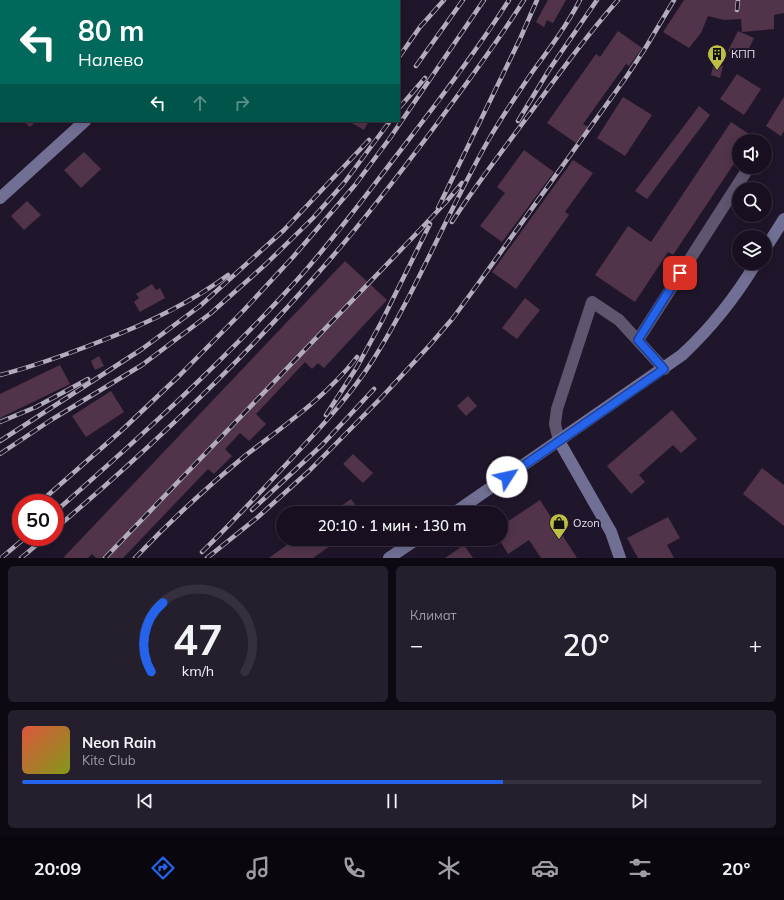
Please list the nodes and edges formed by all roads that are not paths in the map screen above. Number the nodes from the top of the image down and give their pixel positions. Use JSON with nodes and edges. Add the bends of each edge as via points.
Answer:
{"nodes":[{"id":1,"x":84,"y":122,"type":"edge"},
{"id":2,"x":745,"y":174,"type":"edge"},
{"id":3,"x":0,"y":198,"type":"edge"},
{"id":4,"x":784,"y":218,"type":"edge"},
{"id":5,"x":772,"y":238,"type":"edge"},
{"id":6,"x":752,"y":270,"type":"edge"},
{"id":7,"x":638,"y":340,"type":"junction"},
{"id":8,"x":664,"y":369,"type":"junction"},
{"id":9,"x":559,"y":441,"type":"junction"},
{"id":10,"x":464,"y":506,"type":"edge"},
{"id":11,"x":407,"y":546,"type":"edge"},
{"id":12,"x":389,"y":558,"type":"edge"},
{"id":13,"x":620,"y":558,"type":"edge"}],
"edges":[{"from":1,"to":3,"type":"main road"},
{"from":2,"to":7,"type":"street"},
{"from":4,"to":5,"type":"main road"},
{"from":6,"to":8,"type":"main road","via":[[734,298],[701,338]]},
{"from":7,"to":8,"type":"street"},
{"from":7,"to":9,"type":"street","via":[[619,320],[592,302],[557,409],[555,424]]},
{"from":8,"to":9,"type":"main road"},
{"from":9,"to":10,"type":"main road"},
{"from":9,"to":13,"type":"main road","via":[[611,532]]},
{"from":11,"to":12,"type":"main road"}]}
